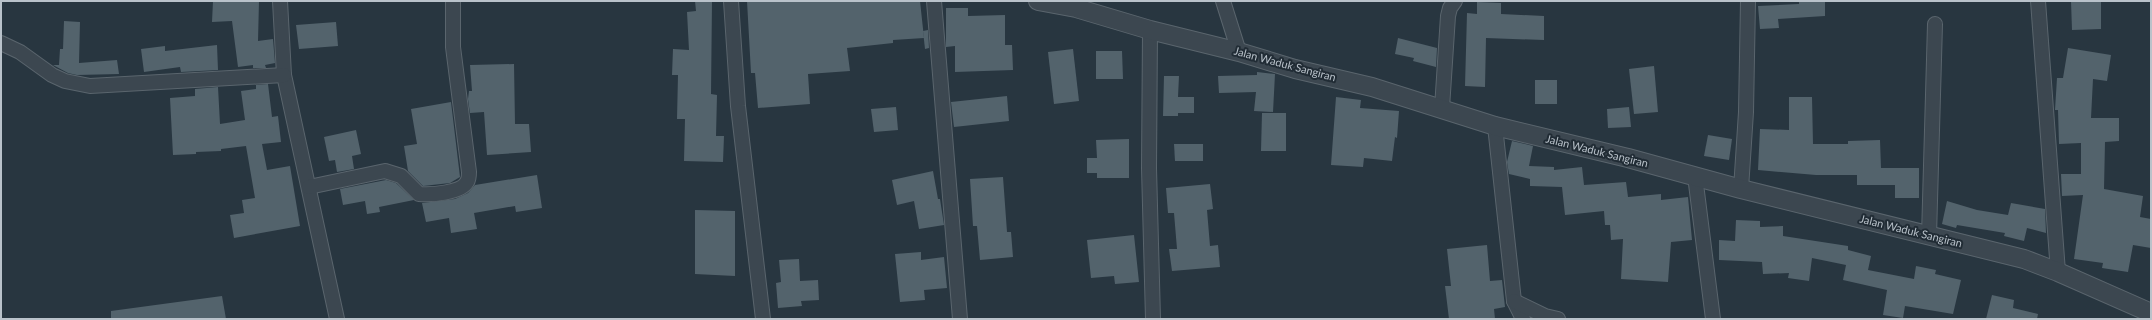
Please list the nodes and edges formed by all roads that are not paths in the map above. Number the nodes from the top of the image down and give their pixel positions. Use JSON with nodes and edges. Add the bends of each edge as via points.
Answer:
{"nodes":[{"id":1,"x":280,"y":1,"type":"edge"},
{"id":2,"x":453,"y":1,"type":"edge"},
{"id":3,"x":731,"y":1,"type":"edge"},
{"id":4,"x":934,"y":1,"type":"edge"},
{"id":5,"x":1038,"y":1,"type":"edge"},
{"id":6,"x":1223,"y":1,"type":"edge"},
{"id":7,"x":1455,"y":1,"type":"edge"},
{"id":8,"x":1748,"y":1,"type":"edge"},
{"id":9,"x":2038,"y":1,"type":"edge"},
{"id":10,"x":1935,"y":24,"type":"dead end"},
{"id":11,"x":1150,"y":30,"type":"junction"},
{"id":12,"x":1,"y":43,"type":"edge"},
{"id":13,"x":1239,"y":52,"type":"junction"},
{"id":14,"x":284,"y":75,"type":"junction"},
{"id":15,"x":1442,"y":108,"type":"junction"},
{"id":16,"x":1494,"y":126,"type":"junction"},
{"id":17,"x":1694,"y":176,"type":"junction"},
{"id":18,"x":308,"y":187,"type":"junction"},
{"id":19,"x":1741,"y":189,"type":"junction"},
{"id":20,"x":1929,"y":236,"type":"junction"},
{"id":21,"x":2058,"y":272,"type":"junction"},
{"id":22,"x":1514,"y":301,"type":"junction"},
{"id":23,"x":2151,"y":313,"type":"edge"},
{"id":24,"x":336,"y":319,"type":"edge"},
{"id":25,"x":764,"y":319,"type":"edge"},
{"id":26,"x":960,"y":319,"type":"edge"},
{"id":27,"x":1153,"y":319,"type":"edge"},
{"id":28,"x":1523,"y":319,"type":"edge"},
{"id":29,"x":1558,"y":319,"type":"edge"},
{"id":30,"x":1713,"y":319,"type":"edge"}],
"edges":[{"from":1,"to":14,"type":"street"},
{"from":2,"to":18,"type":"street","via":[[453,47],[468,181],[463,187],[448,192],[419,194],[401,176],[386,171]]},
{"from":3,"to":25,"type":"street","via":[[738,106]]},
{"from":4,"to":26,"type":"street"},
{"from":5,"to":11,"type":"street","name":"Jalan Waduk Sangiran","via":[[1076,8]]},
{"from":6,"to":13,"type":"street"},
{"from":7,"to":15,"type":"street","via":[[1448,16]]},
{"from":8,"to":19,"type":"street","via":[[1746,112]]},
{"from":9,"to":21,"type":"street"},
{"from":10,"to":20,"type":"street"},
{"from":11,"to":13,"type":"street","name":"Jalan Waduk Sangiran"},
{"from":11,"to":27,"type":"street","via":[[1149,168]]},
{"from":12,"to":14,"type":"street","via":[[20,52],[52,75],[90,86]]},
{"from":13,"to":15,"type":"street","name":"Jalan Waduk Sangiran"},
{"from":14,"to":18,"type":"street"},
{"from":15,"to":16,"type":"street","name":"Jalan Waduk Sangiran"},
{"from":16,"to":17,"type":"street","name":"Jalan Waduk Sangiran"},
{"from":16,"to":22,"type":"street"},
{"from":17,"to":19,"type":"street","name":"Jalan Waduk Sangiran"},
{"from":17,"to":30,"type":"street"},
{"from":18,"to":24,"type":"street"},
{"from":19,"to":20,"type":"street","name":"Jalan Waduk Sangiran"},
{"from":20,"to":21,"type":"street","name":"Jalan Waduk Sangiran","via":[[2024,259]]},
{"from":21,"to":23,"type":"street","name":"Jalan Waduk Sangiran"},
{"from":22,"to":28,"type":"street"},
{"from":22,"to":29,"type":"street","via":[[1545,316]]}]}
